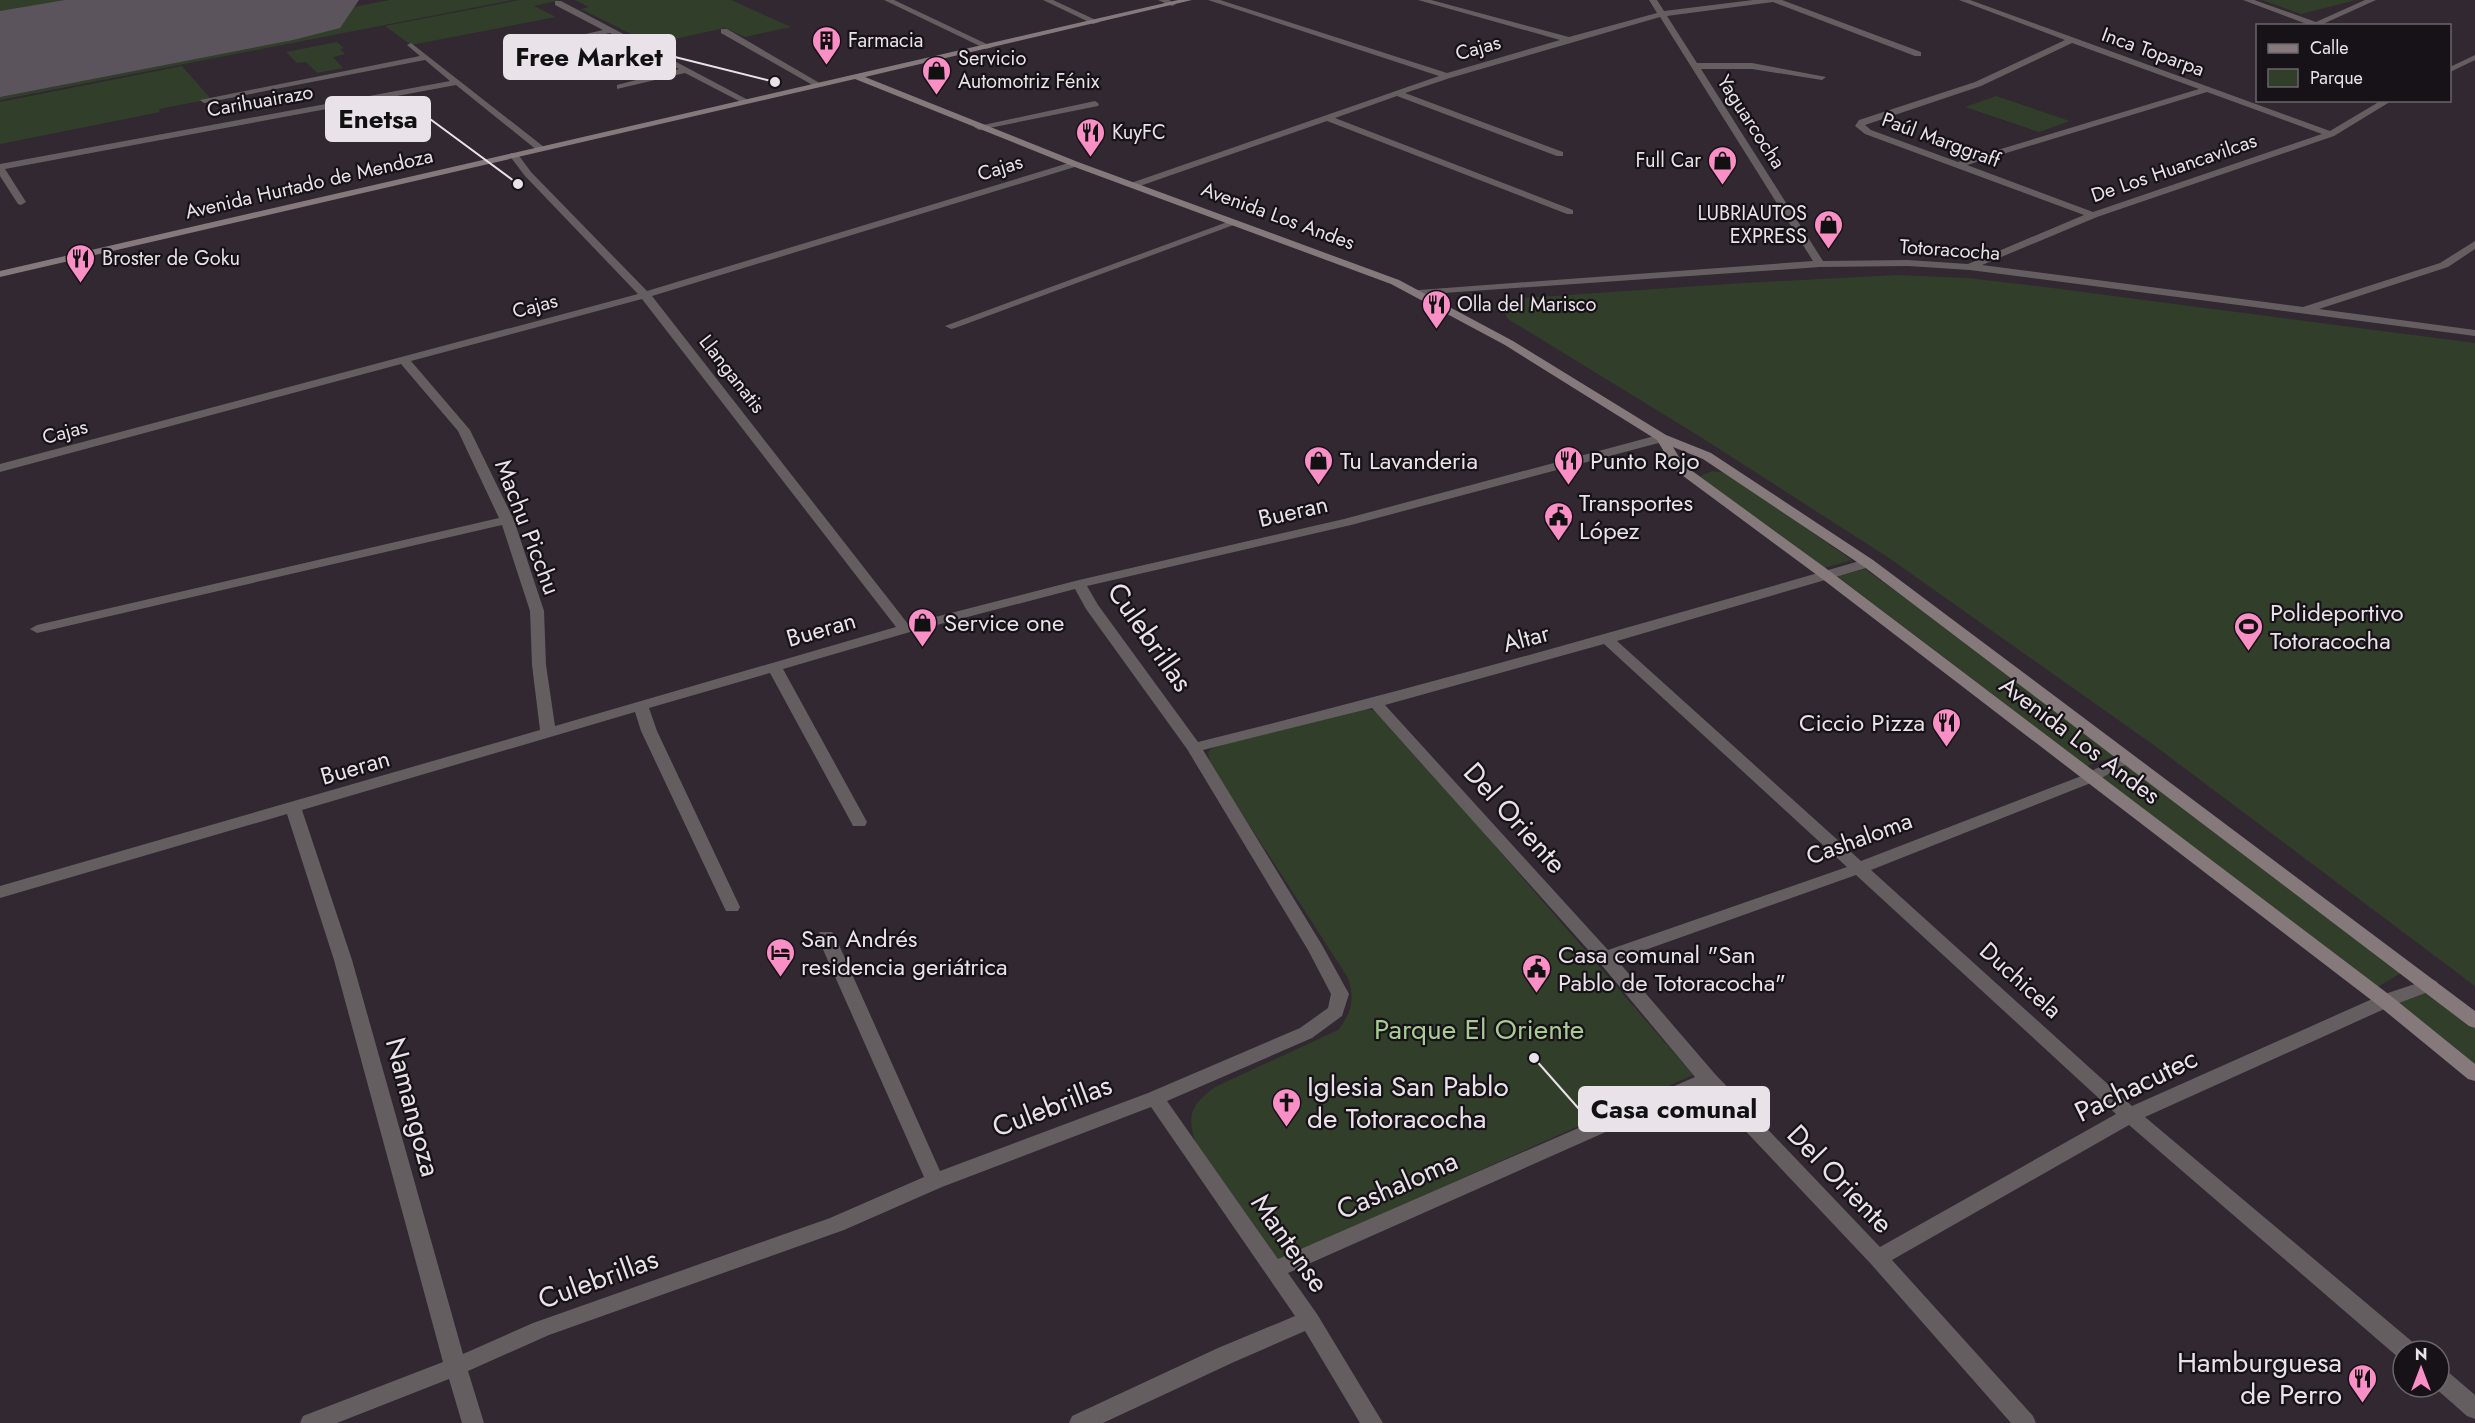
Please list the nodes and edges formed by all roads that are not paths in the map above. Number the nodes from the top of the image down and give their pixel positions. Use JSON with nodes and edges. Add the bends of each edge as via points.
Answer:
{"nodes":[{"id":1,"x":888,"y":0,"type":"edge"},
{"id":2,"x":1047,"y":0,"type":"edge"},
{"id":3,"x":1162,"y":0,"type":"edge"},
{"id":4,"x":1188,"y":0,"type":"edge"},
{"id":5,"x":1212,"y":0,"type":"edge"},
{"id":6,"x":1422,"y":0,"type":"edge"},
{"id":7,"x":1653,"y":0,"type":"edge"},
{"id":8,"x":1773,"y":0,"type":"edge"},
{"id":9,"x":1964,"y":0,"type":"edge"},
{"id":10,"x":2247,"y":0,"type":"edge"},
{"id":11,"x":2372,"y":0,"type":"edge"},
{"id":12,"x":558,"y":3,"type":"dead end"},
{"id":13,"x":1172,"y":4,"type":"junction"},
{"id":14,"x":1662,"y":14,"type":"junction"},
{"id":15,"x":1096,"y":22,"type":"junction"},
{"id":16,"x":2316,"y":24,"type":"edge"},
{"id":17,"x":2321,"y":24,"type":"edge"},
{"id":18,"x":609,"y":31,"type":"junction"},
{"id":19,"x":724,"y":31,"type":"dead end"},
{"id":20,"x":1569,"y":40,"type":"junction"},
{"id":21,"x":2071,"y":40,"type":"junction"},
{"id":22,"x":411,"y":45,"type":"dead end"},
{"id":23,"x":544,"y":46,"type":"dead end"},
{"id":24,"x":989,"y":47,"type":"junction"},
{"id":25,"x":646,"y":50,"type":"junction"},
{"id":26,"x":1918,"y":54,"type":"dead end"},
{"id":27,"x":426,"y":57,"type":"junction"},
{"id":28,"x":2474,"y":58,"type":"edge"},
{"id":29,"x":578,"y":66,"type":"dead end"},
{"id":30,"x":1694,"y":66,"type":"junction"},
{"id":31,"x":2451,"y":68,"type":"edge"},
{"id":32,"x":687,"y":70,"type":"junction"},
{"id":33,"x":1447,"y":76,"type":"junction"},
{"id":34,"x":857,"y":77,"type":"junction"},
{"id":35,"x":1822,"y":77,"type":"dead end"},
{"id":36,"x":458,"y":82,"type":"junction"},
{"id":37,"x":819,"y":86,"type":"junction"},
{"id":38,"x":620,"y":87,"type":"dead end"},
{"id":39,"x":2208,"y":89,"type":"junction"},
{"id":40,"x":1396,"y":93,"type":"junction"},
{"id":41,"x":204,"y":100,"type":"dead end"},
{"id":42,"x":746,"y":101,"type":"junction"},
{"id":43,"x":2386,"y":102,"type":"edge"},
{"id":44,"x":1095,"y":104,"type":"dead end"},
{"id":45,"x":1325,"y":117,"type":"junction"},
{"id":46,"x":979,"y":127,"type":"junction"},
{"id":47,"x":2331,"y":134,"type":"junction"},
{"id":48,"x":541,"y":149,"type":"junction"},
{"id":49,"x":1560,"y":154,"type":"dead end"},
{"id":50,"x":514,"y":155,"type":"junction"},
{"id":51,"x":1075,"y":165,"type":"junction"},
{"id":52,"x":1957,"y":165,"type":"junction"},
{"id":53,"x":0,"y":168,"type":"edge"},
{"id":54,"x":1134,"y":185,"type":"junction"},
{"id":55,"x":21,"y":202,"type":"dead end"},
{"id":56,"x":1570,"y":212,"type":"dead end"},
{"id":57,"x":2093,"y":215,"type":"junction"},
{"id":58,"x":1234,"y":223,"type":"junction"},
{"id":59,"x":2475,"y":244,"type":"edge"},
{"id":60,"x":1820,"y":264,"type":"junction"},
{"id":61,"x":1970,"y":267,"type":"junction"},
{"id":62,"x":0,"y":274,"type":"edge"},
{"id":63,"x":1419,"y":293,"type":"junction"},
{"id":64,"x":645,"y":295,"type":"junction"},
{"id":65,"x":2300,"y":312,"type":"junction"},
{"id":66,"x":951,"y":326,"type":"dead end"},
{"id":67,"x":2475,"y":333,"type":"edge"},
{"id":68,"x":404,"y":361,"type":"junction"},
{"id":69,"x":1662,"y":438,"type":"junction"},
{"id":70,"x":0,"y":468,"type":"edge"},
{"id":71,"x":507,"y":520,"type":"junction"},
{"id":72,"x":1868,"y":563,"type":"junction"},
{"id":73,"x":1826,"y":575,"type":"junction"},
{"id":74,"x":1079,"y":584,"type":"junction"},
{"id":75,"x":37,"y":629,"type":"dead end"},
{"id":76,"x":905,"y":629,"type":"junction"},
{"id":77,"x":1607,"y":639,"type":"junction"},
{"id":78,"x":774,"y":666,"type":"junction"},
{"id":79,"x":1375,"y":703,"type":"junction"},
{"id":80,"x":641,"y":706,"type":"junction"},
{"id":81,"x":548,"y":734,"type":"junction"},
{"id":82,"x":1194,"y":748,"type":"junction"},
{"id":83,"x":2127,"y":758,"type":"junction"},
{"id":84,"x":2090,"y":778,"type":"junction"},
{"id":85,"x":293,"y":808,"type":"junction"},
{"id":86,"x":859,"y":822,"type":"dead end"},
{"id":87,"x":1857,"y":869,"type":"junction"},
{"id":88,"x":0,"y":892,"type":"edge"},
{"id":89,"x":732,"y":907,"type":"dead end"},
{"id":90,"x":826,"y":936,"type":"dead end"},
{"id":91,"x":1605,"y":958,"type":"junction"},
{"id":92,"x":2430,"y":985,"type":"junction"},
{"id":93,"x":2385,"y":1001,"type":"junction"},
{"id":94,"x":2475,"y":1021,"type":"edge"},
{"id":95,"x":2475,"y":1074,"type":"edge"},
{"id":96,"x":1708,"y":1079,"type":"junction"},
{"id":97,"x":1155,"y":1098,"type":"junction"},
{"id":98,"x":2130,"y":1115,"type":"junction"},
{"id":99,"x":935,"y":1181,"type":"junction"},
{"id":100,"x":1878,"y":1258,"type":"junction"},
{"id":101,"x":1274,"y":1270,"type":"junction"},
{"id":102,"x":1309,"y":1320,"type":"junction"},
{"id":103,"x":2393,"y":1339,"type":"edge"},
{"id":104,"x":455,"y":1367,"type":"junction"},
{"id":105,"x":2451,"y":1388,"type":"edge"},
{"id":106,"x":2475,"y":1409,"type":"edge"},
{"id":107,"x":311,"y":1423,"type":"edge"},
{"id":108,"x":472,"y":1423,"type":"edge"},
{"id":109,"x":1080,"y":1423,"type":"edge"},
{"id":110,"x":1372,"y":1423,"type":"edge"},
{"id":111,"x":2025,"y":1423,"type":"edge"}],
"edges":[{"from":1,"to":24,"type":"street"},
{"from":2,"to":15,"type":"street"},
{"from":3,"to":13,"type":"street"},
{"from":4,"to":13,"type":"main road","name":"Avenida Hurtado de Mendoza"},
{"from":5,"to":33,"type":"street"},
{"from":6,"to":20,"type":"street"},
{"from":7,"to":14,"type":"street","name":"Yaguarcocha"},
{"from":8,"to":14,"type":"street","name":"Cajas"},
{"from":8,"to":26,"type":"street"},
{"from":9,"to":21,"type":"street","name":"Inca Toparpa"},
{"from":10,"to":16,"type":"street"},
{"from":11,"to":17,"type":"street"},
{"from":12,"to":18,"type":"street"},
{"from":13,"to":15,"type":"main road","name":"Avenida Hurtado de Mendoza"},
{"from":14,"to":20,"type":"street","name":"Cajas"},
{"from":14,"to":30,"type":"street","name":"Yaguarcocha"},
{"from":15,"to":24,"type":"main road","name":"Avenida Hurtado de Mendoza"},
{"from":18,"to":23,"type":"street"},
{"from":18,"to":25,"type":"street"},
{"from":19,"to":37,"type":"street"},
{"from":20,"to":33,"type":"street","name":"Cajas"},
{"from":21,"to":39,"type":"street","name":"Inca Toparpa"},
{"from":21,"to":52,"type":"street","name":"Paúl Marggraff","via":[[1978,84],[1862,122],[1860,126]]},
{"from":22,"to":27,"type":"street"},
{"from":24,"to":34,"type":"main road","name":"Avenida Hurtado de Mendoza"},
{"from":25,"to":29,"type":"street"},
{"from":25,"to":32,"type":"street"},
{"from":27,"to":36,"type":"street"},
{"from":27,"to":41,"type":"street"},
{"from":28,"to":31,"type":"street"},
{"from":30,"to":35,"type":"street","via":[[1752,66]]},
{"from":30,"to":60,"type":"street","name":"Yaguarcocha"},
{"from":32,"to":38,"type":"street"},
{"from":32,"to":42,"type":"street"},
{"from":33,"to":40,"type":"street","name":"Cajas"},
{"from":34,"to":37,"type":"main road","name":"Avenida Hurtado de Mendoza"},
{"from":34,"to":46,"type":"main road","name":"Avenida Los Andes"},
{"from":36,"to":48,"type":"street"},
{"from":36,"to":53,"type":"street","name":"Carihuairazo"},
{"from":37,"to":42,"type":"main road","name":"Avenida Hurtado de Mendoza"},
{"from":39,"to":47,"type":"street","name":"Inca Toparpa"},
{"from":39,"to":52,"type":"street"},
{"from":40,"to":45,"type":"street","name":"Cajas"},
{"from":40,"to":49,"type":"street"},
{"from":42,"to":48,"type":"main road","name":"Avenida Hurtado de Mendoza"},
{"from":43,"to":47,"type":"street","name":"De Los Huancavilcas"},
{"from":44,"to":46,"type":"street"},
{"from":45,"to":54,"type":"street","name":"Cajas"},
{"from":45,"to":56,"type":"street"},
{"from":46,"to":51,"type":"main road","name":"Avenida Los Andes"},
{"from":47,"to":57,"type":"street","name":"De Los Huancavilcas"},
{"from":48,"to":50,"type":"main road","name":"Avenida Hurtado de Mendoza"},
{"from":50,"to":62,"type":"main road","name":"Avenida Hurtado de Mendoza"},
{"from":50,"to":64,"type":"street","name":"Llanganatis"},
{"from":51,"to":54,"type":"main road","name":"Avenida Los Andes"},
{"from":51,"to":64,"type":"street","name":"Cajas"},
{"from":52,"to":57,"type":"street","name":"Paúl Marggraff"},
{"from":53,"to":55,"type":"street"},
{"from":54,"to":58,"type":"main road","name":"Avenida Los Andes"},
{"from":57,"to":61,"type":"street","name":"De Los Huancavilcas"},
{"from":58,"to":63,"type":"main road","name":"Avenida Los Andes"},
{"from":58,"to":66,"type":"street"},
{"from":59,"to":65,"type":"street","via":[[2434,268]]},
{"from":60,"to":61,"type":"street","name":"Totoracocha"},
{"from":60,"to":63,"type":"street","name":"Totoracocha"},
{"from":61,"to":65,"type":"street","name":"Totoracocha"},
{"from":63,"to":69,"type":"main road","name":"Avenida Los Andes","via":[[1509,343]]},
{"from":64,"to":68,"type":"street","name":"Cajas"},
{"from":64,"to":76,"type":"street","name":"Llanganatis"},
{"from":65,"to":67,"type":"street","name":"Totoracocha"},
{"from":68,"to":70,"type":"street","name":"Cajas"},
{"from":68,"to":71,"type":"street","name":"Machu Picchu","via":[[464,430]]},
{"from":69,"to":72,"type":"main road","name":"Avenida Los Andes","via":[[1733,471]]},
{"from":69,"to":73,"type":"main road","name":"Avenida Los Andes","via":[[1678,467]]},
{"from":69,"to":74,"type":"street","name":"Bueran","via":[[1346,522]]},
{"from":71,"to":75,"type":"street"},
{"from":71,"to":81,"type":"street","name":"Machu Picchu","via":[[537,610]]},
{"from":72,"to":73,"type":"street","name":"Altar"},
{"from":72,"to":83,"type":"main road","name":"Avenida Los Andes"},
{"from":73,"to":77,"type":"street","name":"Altar"},
{"from":73,"to":84,"type":"main road","name":"Avenida Los Andes"},
{"from":74,"to":76,"type":"street","name":"Bueran"},
{"from":74,"to":82,"type":"street","name":"Culebrillas"},
{"from":76,"to":78,"type":"street","name":"Bueran"},
{"from":77,"to":79,"type":"street","name":"Altar"},
{"from":77,"to":87,"type":"street","name":"Duchicela"},
{"from":78,"to":80,"type":"street","name":"Bueran"},
{"from":78,"to":86,"type":"street"},
{"from":79,"to":82,"type":"street","name":"Altar"},
{"from":79,"to":91,"type":"street","name":"Del Oriente"},
{"from":80,"to":81,"type":"street","name":"Bueran"},
{"from":80,"to":89,"type":"street","via":[[649,731]]},
{"from":81,"to":85,"type":"street","name":"Bueran"},
{"from":82,"to":97,"type":"street","name":"Culebrillas","via":[[1340,994],[1336,1011],[1306,1033]]},
{"from":83,"to":84,"type":"street","name":"Cashaloma"},
{"from":83,"to":92,"type":"main road","name":"Avenida Los Andes"},
{"from":84,"to":87,"type":"street","name":"Cashaloma"},
{"from":84,"to":93,"type":"main road","name":"Avenida Los Andes"},
{"from":85,"to":88,"type":"street","name":"Bueran"},
{"from":85,"to":104,"type":"street","name":"Namangoza","via":[[371,1060]]},
{"from":87,"to":91,"type":"street","name":"Cashaloma"},
{"from":87,"to":98,"type":"street","name":"Duchicela"},
{"from":90,"to":99,"type":"street"},
{"from":91,"to":96,"type":"street","name":"Del Oriente"},
{"from":92,"to":93,"type":"street","name":"Pachacutec"},
{"from":92,"to":94,"type":"main road","name":"Avenida Los Andes"},
{"from":93,"to":95,"type":"main road","name":"Avenida Los Andes"},
{"from":93,"to":98,"type":"street","name":"Pachacutec"},
{"from":96,"to":100,"type":"street","name":"Del Oriente"},
{"from":96,"to":101,"type":"street","name":"Cashaloma"},
{"from":97,"to":99,"type":"street","name":"Culebrillas"},
{"from":97,"to":101,"type":"street","name":"Mantense"},
{"from":98,"to":100,"type":"street","name":"Pachacutec"},
{"from":98,"to":103,"type":"street","name":"Duchicela"},
{"from":99,"to":104,"type":"street","name":"Culebrillas","via":[[837,1224],[541,1329]]},
{"from":100,"to":111,"type":"street","name":"Del Oriente"},
{"from":101,"to":102,"type":"street","name":"Mantense"},
{"from":102,"to":109,"type":"street"},
{"from":102,"to":110,"type":"street","name":"Mantense"},
{"from":104,"to":107,"type":"street","name":"Culebrillas"},
{"from":104,"to":108,"type":"street","name":"Namangoza"},
{"from":105,"to":106,"type":"street"}]}
